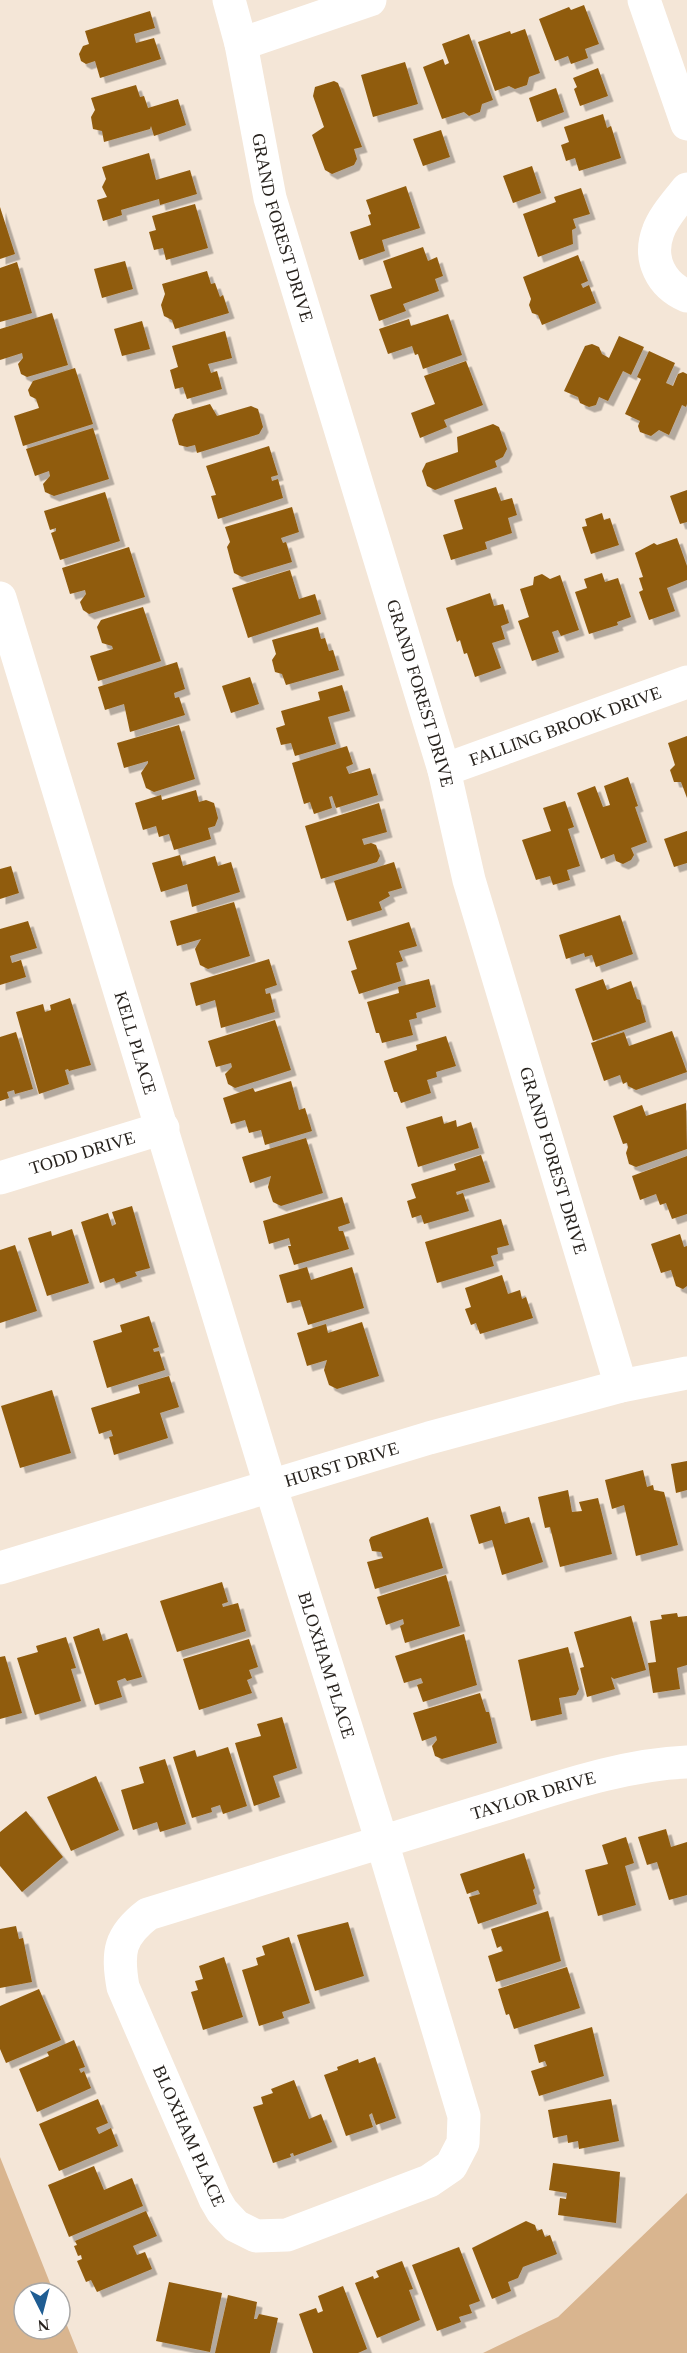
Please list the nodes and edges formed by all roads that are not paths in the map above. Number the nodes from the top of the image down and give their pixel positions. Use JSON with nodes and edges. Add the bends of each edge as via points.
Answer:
{"nodes":[{"id":1,"x":229,"y":0,"type":"edge"},
{"id":2,"x":370,"y":0,"type":"edge"},
{"id":3,"x":644,"y":0,"type":"edge"},
{"id":4,"x":241,"y":44,"type":"junction"},
{"id":5,"x":687,"y":124,"type":"edge"},
{"id":6,"x":687,"y":189,"type":"edge"},
{"id":7,"x":687,"y":296,"type":"edge"},
{"id":8,"x":0,"y":598,"type":"edge"},
{"id":9,"x":6,"y":640,"type":"edge"},
{"id":10,"x":687,"y":682,"type":"edge"},
{"id":11,"x":444,"y":770,"type":"junction"},
{"id":12,"x":163,"y":1128,"type":"junction"},
{"id":13,"x":0,"y":1178,"type":"edge"},
{"id":14,"x":687,"y":1373,"type":"edge"},
{"id":15,"x":621,"y":1386,"type":"junction"},
{"id":16,"x":271,"y":1488,"type":"junction"},
{"id":17,"x":0,"y":1568,"type":"edge"},
{"id":18,"x":687,"y":1762,"type":"edge"},
{"id":19,"x":382,"y":1842,"type":"junction"}],
"edges":[{"from":1,"to":4,"type":"street","name":"GRAND FOREST DRIVE"},
{"from":2,"to":4,"type":"street"},
{"from":3,"to":5,"type":"street"},
{"from":4,"to":11,"type":"street","name":"GRAND FOREST DRIVE","via":[[270,198]]},
{"from":6,"to":7,"type":"street","via":[[658,230],[653,248],[662,277],[670,287]]},
{"from":8,"to":9,"type":"street","name":"KELL PLACE"},
{"from":9,"to":12,"type":"street","name":"KELL PLACE"},
{"from":10,"to":11,"type":"street","name":"FALLING BROOK DRIVE"},
{"from":11,"to":15,"type":"street","name":"GRAND FOREST DRIVE","via":[[469,880]]},
{"from":12,"to":13,"type":"street","name":"TODD DRIVE"},
{"from":12,"to":16,"type":"street","name":"KELL PLACE"},
{"from":14,"to":15,"type":"street","name":"HURST DRIVE"},
{"from":15,"to":16,"type":"street","name":"HURST DRIVE","via":[[429,1438]]},
{"from":16,"to":17,"type":"street","name":"HURST DRIVE"},
{"from":16,"to":19,"type":"street","name":"BLOXHAM PLACE"},
{"from":18,"to":19,"type":"street","name":"TAYLOR DRIVE","via":[[615,1772]]},
{"from":19,"to":19,"type":"street","name":"BLOXHAM PLACE","via":[[148,1914],[122,1941],[119,1965],[123,1987],[215,2199],[236,2226],[256,2236],[286,2235],[429,2181],[451,2166],[463,2143],[464,2116]]}]}
